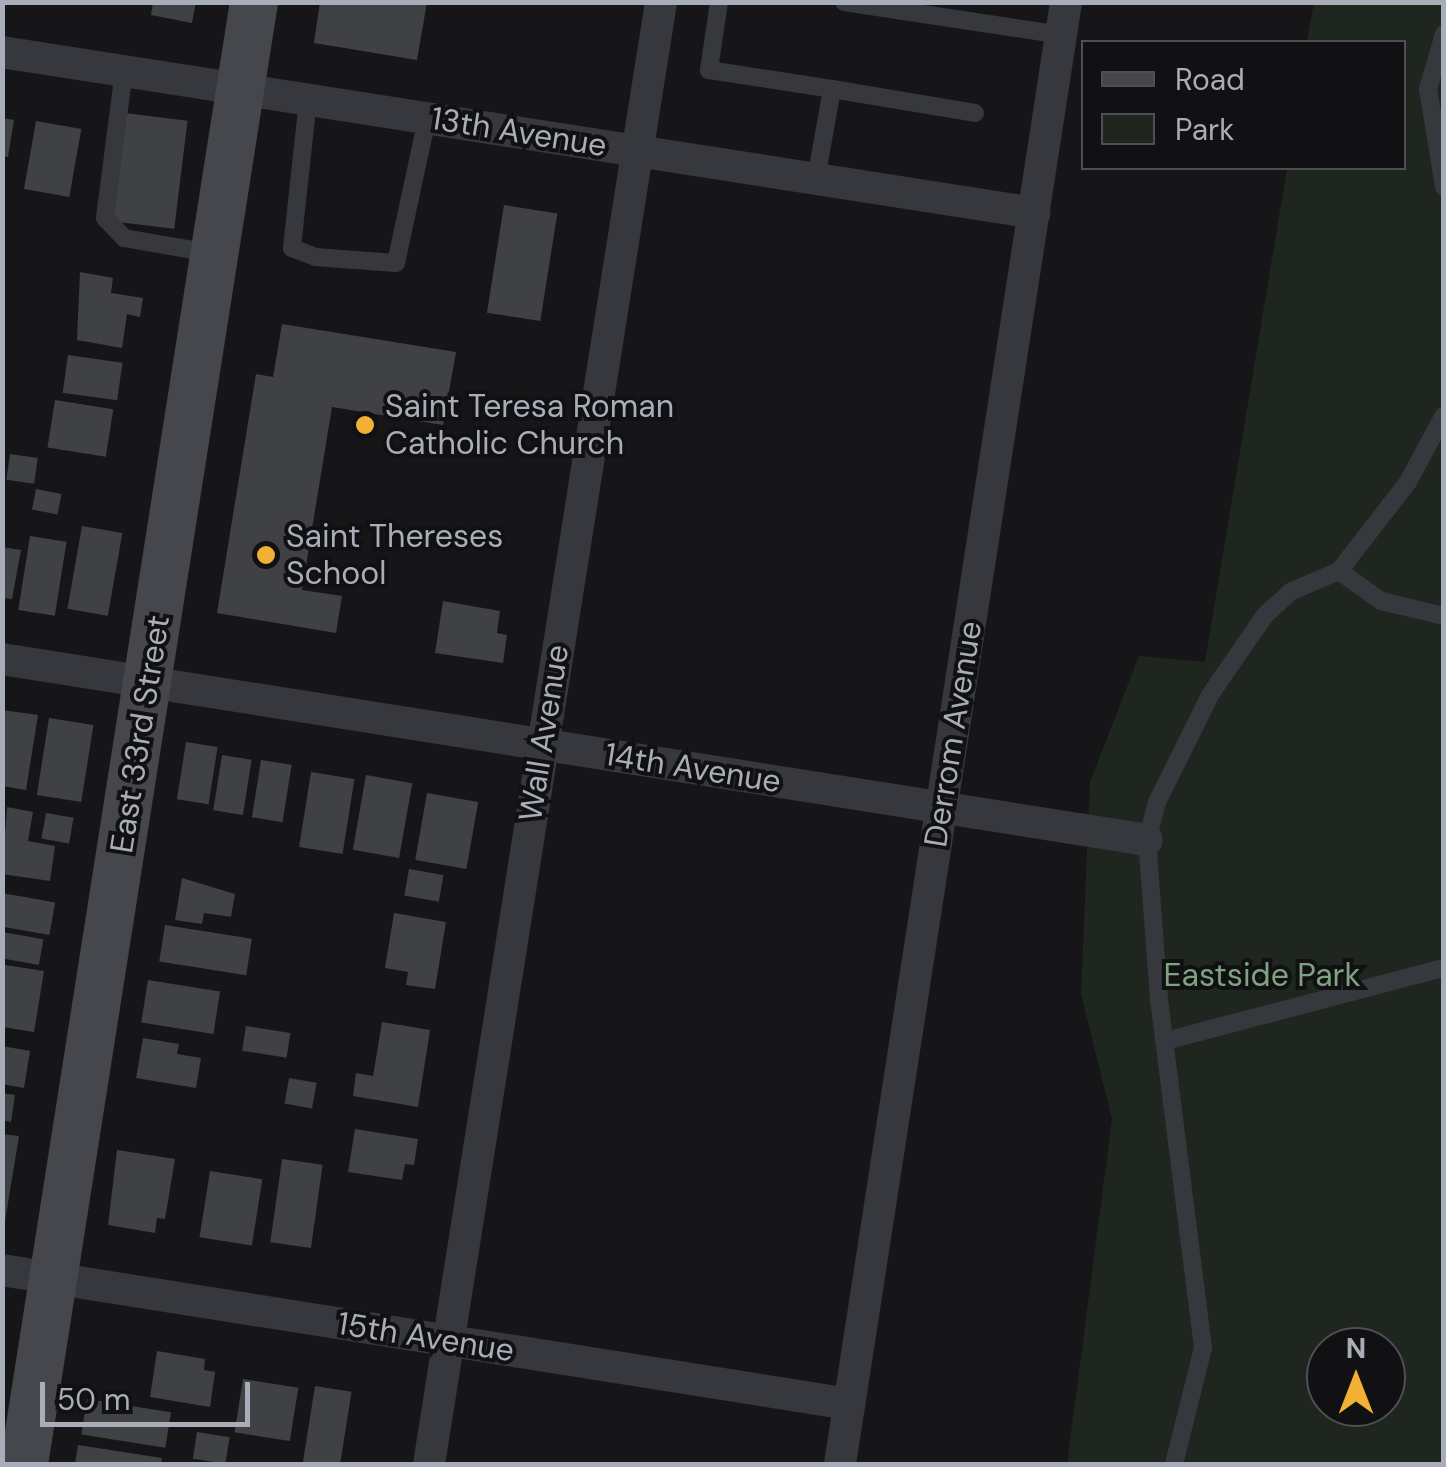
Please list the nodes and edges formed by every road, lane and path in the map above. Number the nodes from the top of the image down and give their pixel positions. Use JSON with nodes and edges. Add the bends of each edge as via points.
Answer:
{"nodes":[{"id":1,"x":254,"y":2,"type":"edge"},
{"id":2,"x":661,"y":2,"type":"edge"},
{"id":3,"x":719,"y":2,"type":"edge"},
{"id":4,"x":844,"y":2,"type":"edge"},
{"id":5,"x":937,"y":10,"type":"edge"},
{"id":6,"x":1063,"y":19,"type":"edge"},
{"id":7,"x":1444,"y":34,"type":"edge"},
{"id":8,"x":2,"y":52,"type":"edge"},
{"id":9,"x":124,"y":71,"type":"junction"},
{"id":10,"x":241,"y":89,"type":"junction"},
{"id":11,"x":832,"y":89,"type":"junction"},
{"id":12,"x":308,"y":100,"type":"junction"},
{"id":13,"x":975,"y":113,"type":"dead end"},
{"id":14,"x":427,"y":118,"type":"junction"},
{"id":15,"x":637,"y":151,"type":"junction"},
{"id":16,"x":816,"y":179,"type":"junction"},
{"id":17,"x":1444,"y":187,"type":"edge"},
{"id":18,"x":1035,"y":213,"type":"junction"},
{"id":19,"x":216,"y":254,"type":"junction"},
{"id":20,"x":1444,"y":415,"type":"edge"},
{"id":21,"x":1339,"y":571,"type":"junction"},
{"id":22,"x":1444,"y":616,"type":"edge"},
{"id":23,"x":2,"y":660,"type":"edge"},
{"id":24,"x":148,"y":682,"type":"junction"},
{"id":25,"x":542,"y":744,"type":"junction"},
{"id":26,"x":942,"y":807,"type":"junction"},
{"id":27,"x":1147,"y":840,"type":"junction"},
{"id":28,"x":1444,"y":968,"type":"edge"},
{"id":29,"x":1165,"y":1041,"type":"junction"},
{"id":30,"x":2,"y":1270,"type":"edge"},
{"id":31,"x":53,"y":1278,"type":"junction"},
{"id":32,"x":450,"y":1340,"type":"junction"},
{"id":33,"x":849,"y":1404,"type":"junction"},
{"id":34,"x":24,"y":1464,"type":"edge"},
{"id":35,"x":429,"y":1464,"type":"edge"},
{"id":36,"x":840,"y":1464,"type":"edge"},
{"id":37,"x":1174,"y":1464,"type":"edge"}],
"edges":[{"from":1,"to":10,"type":"main road","name":"East 33rd Street"},
{"from":2,"to":15,"type":"street","name":"Wall Avenue"},
{"from":3,"to":11,"type":"lane","via":[[710,70]]},
{"from":4,"to":5,"type":"lane"},
{"from":5,"to":6,"type":"lane"},
{"from":6,"to":18,"type":"street","name":"Derrom Avenue"},
{"from":7,"to":17,"type":"lane","via":[[1428,89]]},
{"from":8,"to":9,"type":"street","name":"13th Avenue"},
{"from":9,"to":10,"type":"street","name":"13th Avenue"},
{"from":9,"to":19,"type":"lane","via":[[105,218],[124,238]]},
{"from":10,"to":12,"type":"street","name":"13th Avenue"},
{"from":10,"to":19,"type":"main road","name":"East 33rd Street"},
{"from":11,"to":13,"type":"lane"},
{"from":11,"to":16,"type":"lane"},
{"from":12,"to":14,"type":"street","name":"13th Avenue"},
{"from":12,"to":14,"type":"lane","via":[[292,248],[315,258],[396,263]]},
{"from":14,"to":15,"type":"street","name":"13th Avenue"},
{"from":15,"to":16,"type":"street","name":"13th Avenue"},
{"from":15,"to":25,"type":"street","name":"Wall Avenue"},
{"from":16,"to":18,"type":"street","name":"13th Avenue"},
{"from":18,"to":26,"type":"street","name":"Derrom Avenue"},
{"from":19,"to":24,"type":"main road","name":"East 33rd Street"},
{"from":20,"to":21,"type":"lane","via":[[1408,482]]},
{"from":21,"to":22,"type":"lane","via":[[1381,600]]},
{"from":21,"to":27,"type":"lane","via":[[1292,591],[1265,614],[1171,768]]},
{"from":23,"to":24,"type":"street","name":"14th Avenue"},
{"from":24,"to":25,"type":"street","name":"14th Avenue"},
{"from":24,"to":31,"type":"main road","name":"East 33rd Street"},
{"from":25,"to":26,"type":"street","name":"14th Avenue"},
{"from":25,"to":32,"type":"street","name":"Wall Avenue"},
{"from":26,"to":27,"type":"street","name":"14th Avenue"},
{"from":26,"to":33,"type":"street","name":"Derrom Avenue"},
{"from":27,"to":29,"type":"lane"},
{"from":28,"to":29,"type":"lane"},
{"from":29,"to":37,"type":"lane","via":[[1203,1348]]},
{"from":30,"to":31,"type":"street","name":"15th Avenue"},
{"from":31,"to":32,"type":"street","name":"15th Avenue"},
{"from":31,"to":34,"type":"main road","name":"East 33rd Street"},
{"from":32,"to":33,"type":"street","name":"15th Avenue"},
{"from":32,"to":35,"type":"street","name":"Wall Avenue"},
{"from":33,"to":36,"type":"street","name":"Derrom Avenue"}]}
